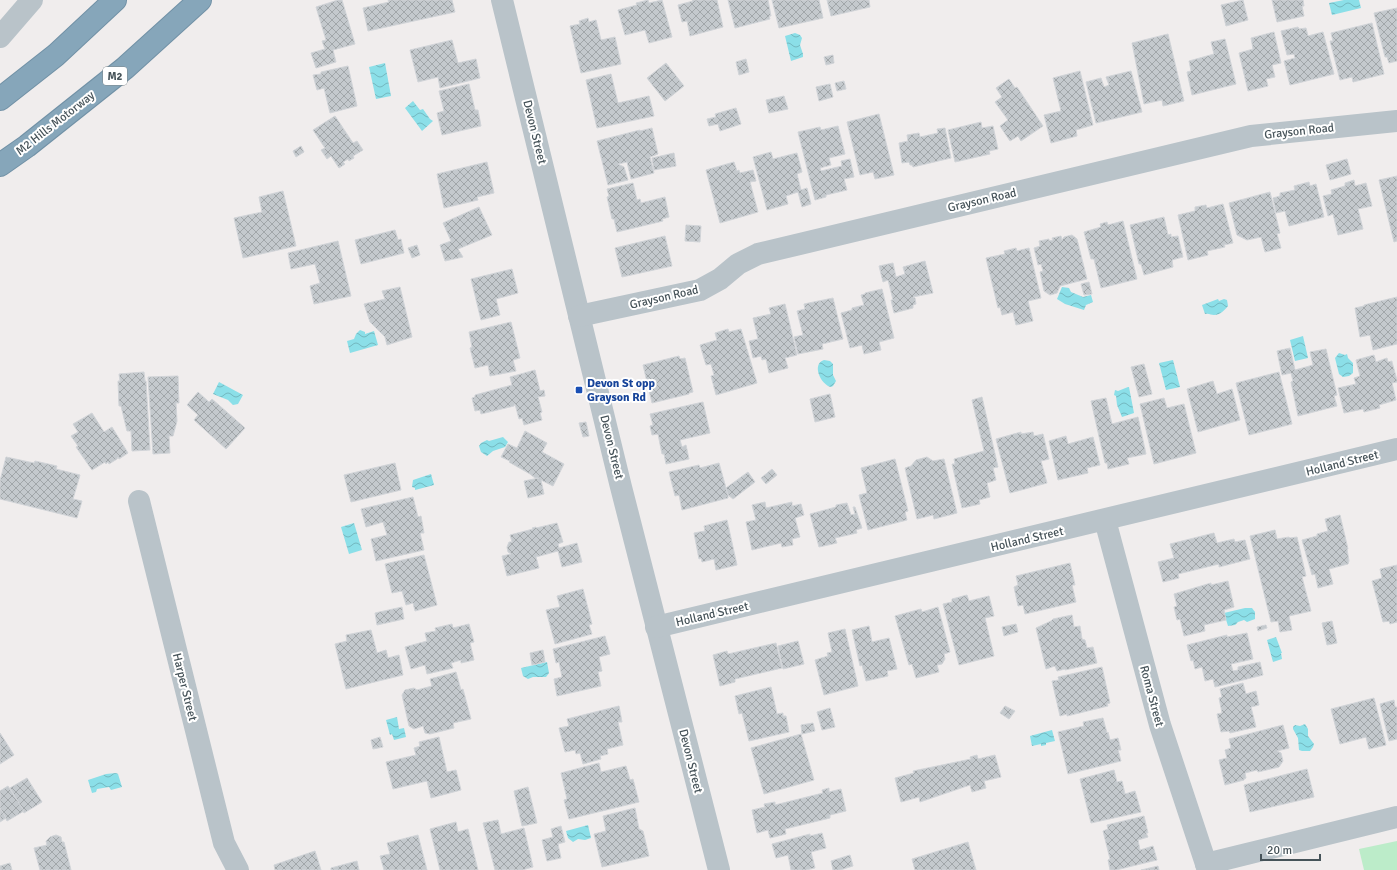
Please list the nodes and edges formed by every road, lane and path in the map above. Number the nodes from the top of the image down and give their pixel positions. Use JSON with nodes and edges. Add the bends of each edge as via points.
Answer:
{"nodes":[{"id":1,"x":32,"y":0,"type":"edge"},
{"id":2,"x":115,"y":0,"type":"edge"},
{"id":3,"x":200,"y":0,"type":"edge"},
{"id":4,"x":502,"y":0,"type":"edge"},
{"id":5,"x":0,"y":37,"type":"edge"},
{"id":6,"x":0,"y":99,"type":"edge"},
{"id":7,"x":1397,"y":121,"type":"edge"},
{"id":8,"x":0,"y":165,"type":"edge"},
{"id":9,"x":579,"y":316,"type":"junction"},
{"id":10,"x":1397,"y":450,"type":"edge"},
{"id":11,"x":139,"y":501,"type":"dead end"},
{"id":12,"x":1105,"y":520,"type":"junction"},
{"id":13,"x":656,"y":627,"type":"junction"},
{"id":14,"x":1397,"y":817,"type":"edge"},
{"id":15,"x":1207,"y":867,"type":"edge"},
{"id":16,"x":238,"y":870,"type":"edge"},
{"id":17,"x":719,"y":870,"type":"edge"}],
"edges":[{"from":1,"to":5,"type":"street"},
{"from":2,"to":6,"type":"highway","via":[[56,55]]},
{"from":3,"to":8,"type":"highway","name":"M2 Hills Motorway","number":"M2","via":[[125,68]]},
{"from":4,"to":9,"type":"street","name":"Devon Street"},
{"from":7,"to":9,"type":"street","name":"Grayson Road","via":[[1251,136],[1228,141],[758,254],[738,264],[720,279],[700,290]]},
{"from":9,"to":13,"type":"street","name":"Devon Street"},
{"from":10,"to":12,"type":"street","name":"Holland Street"},
{"from":11,"to":16,"type":"street","name":"Harper Street","via":[[224,843]]},
{"from":12,"to":13,"type":"street","name":"Holland Street"},
{"from":12,"to":15,"type":"street","name":"Roma Street","via":[[1160,726]]},
{"from":13,"to":17,"type":"street","name":"Devon Street"},
{"from":14,"to":15,"type":"street"}]}
